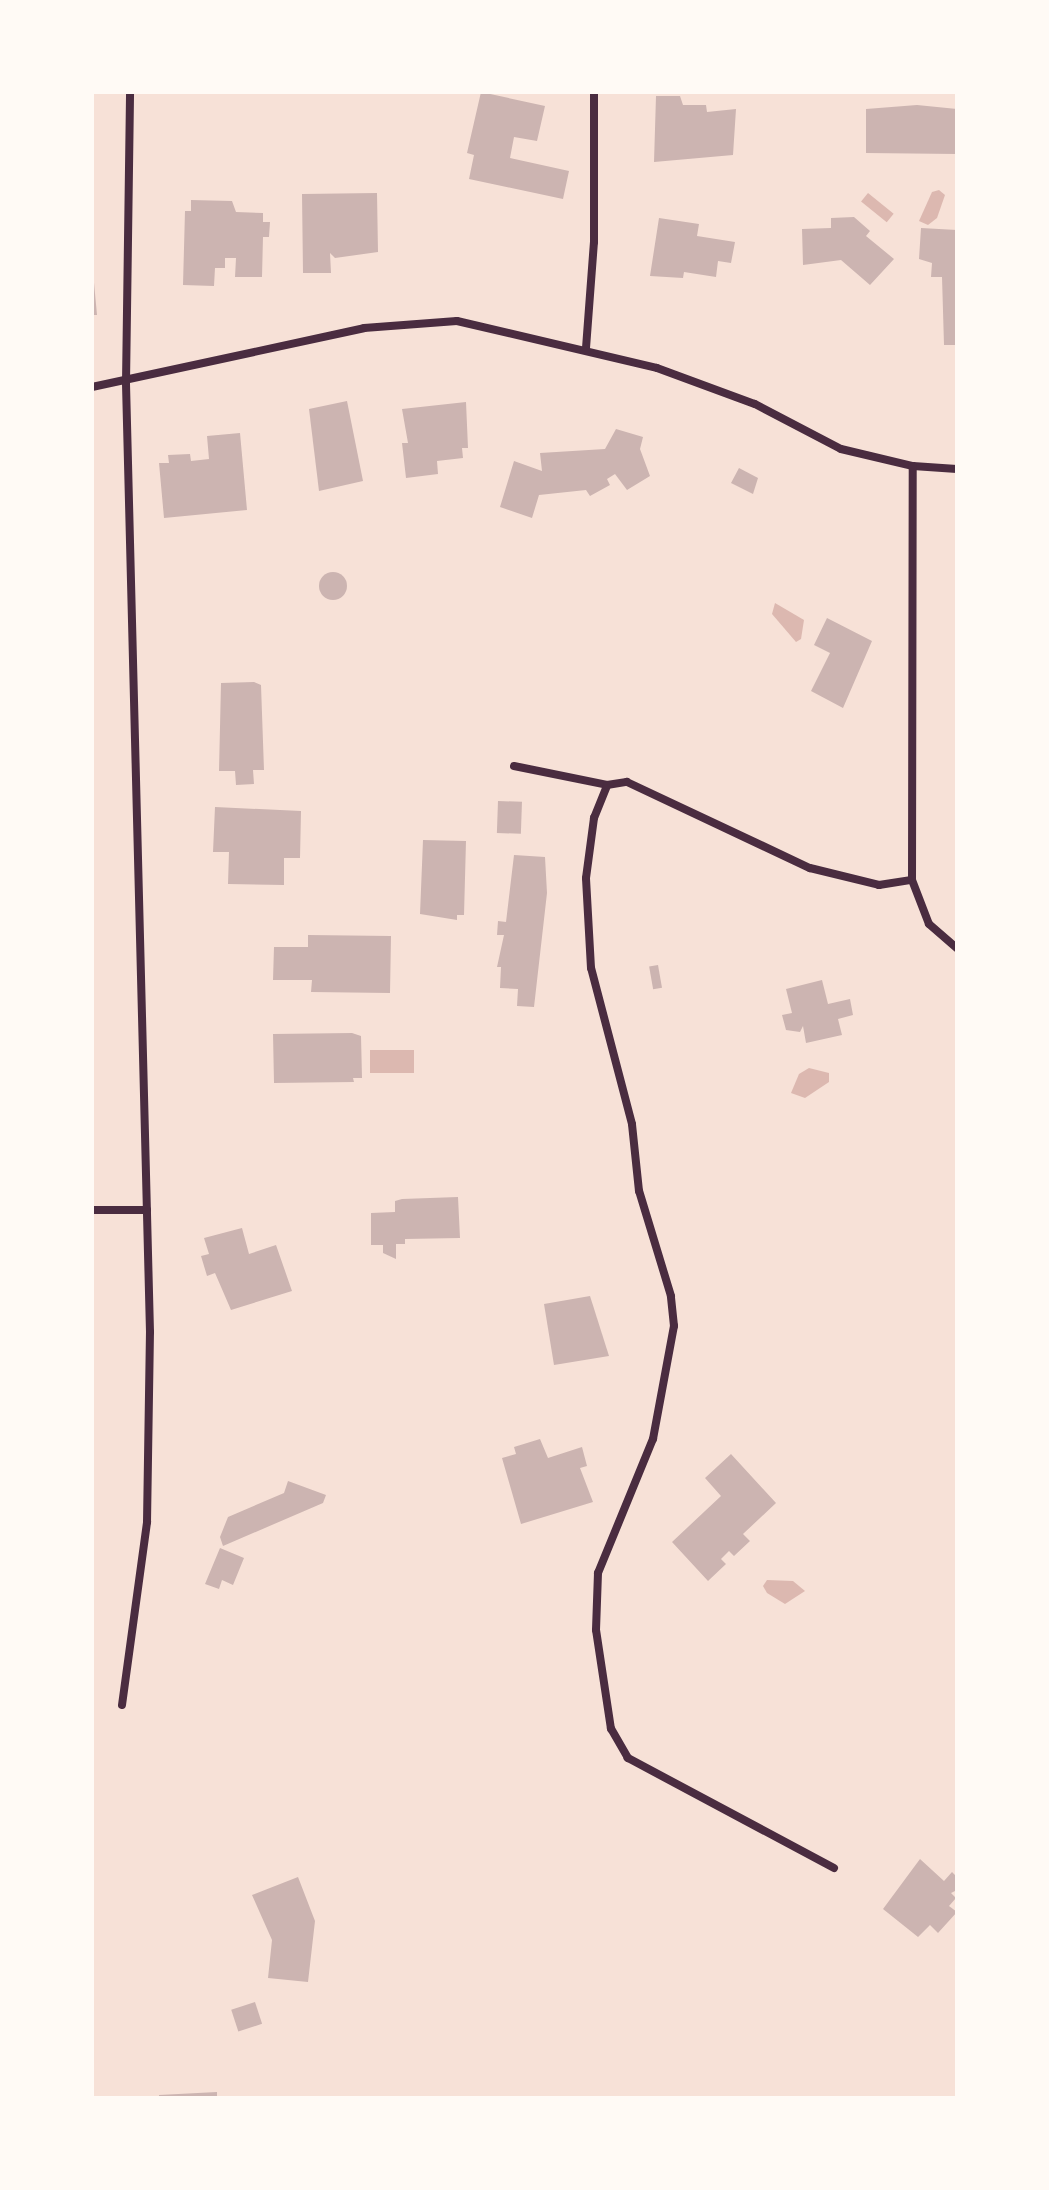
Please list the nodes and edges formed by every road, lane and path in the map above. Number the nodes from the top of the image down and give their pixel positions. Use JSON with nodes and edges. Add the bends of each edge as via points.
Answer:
{"nodes":[{"id":1,"x":130,"y":92,"type":"edge"},
{"id":2,"x":594,"y":92,"type":"edge"},
{"id":3,"x":586,"y":348,"type":"junction"},
{"id":4,"x":126,"y":383,"type":"junction"},
{"id":5,"x":92,"y":387,"type":"edge"},
{"id":6,"x":913,"y":466,"type":"junction"},
{"id":7,"x":957,"y":469,"type":"edge"},
{"id":8,"x":514,"y":766,"type":"dead end"},
{"id":9,"x":607,"y":785,"type":"junction"},
{"id":10,"x":912,"y":880,"type":"junction"},
{"id":11,"x":957,"y":948,"type":"edge"},
{"id":12,"x":92,"y":1210,"type":"edge"},
{"id":13,"x":147,"y":1210,"type":"junction"},
{"id":14,"x":122,"y":1705,"type":"dead end"},
{"id":15,"x":834,"y":1868,"type":"dead end"}],
"edges":[{"from":1,"to":4,"type":"street"},
{"from":2,"to":3,"type":"street","via":[[594,242]]},
{"from":3,"to":4,"type":"street","via":[[457,321],[364,328]]},
{"from":3,"to":6,"type":"street","via":[[755,404],[841,449]]},
{"from":4,"to":5,"type":"street"},
{"from":4,"to":13,"type":"street"},
{"from":6,"to":7,"type":"street"},
{"from":6,"to":10,"type":"street"},
{"from":8,"to":9,"type":"street"},
{"from":9,"to":10,"type":"street","via":[[627,782],[810,868],[879,885]]},
{"from":9,"to":15,"type":"street","via":[[588,854],[585,915],[591,968],[632,1124],[639,1191],[671,1296],[674,1326],[653,1439],[598,1573],[596,1630],[611,1729],[628,1758]]},
{"from":10,"to":11,"type":"street","via":[[929,924]]},
{"from":12,"to":13,"type":"street"},
{"from":13,"to":14,"type":"street","via":[[147,1522]]}]}
